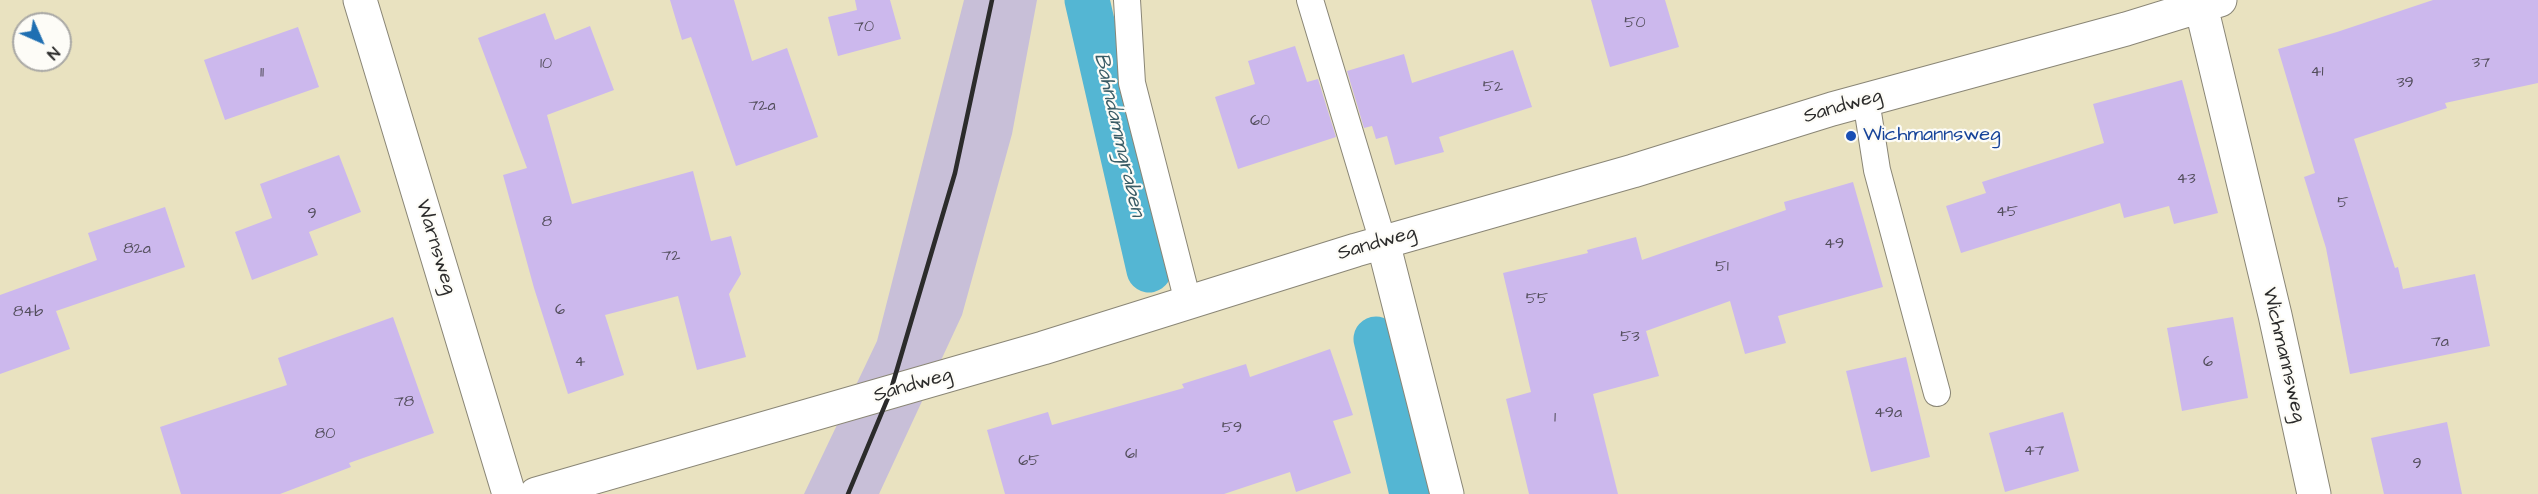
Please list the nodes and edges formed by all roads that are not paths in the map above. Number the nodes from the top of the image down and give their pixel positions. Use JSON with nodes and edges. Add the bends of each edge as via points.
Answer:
{"nodes":[{"id":1,"x":360,"y":0,"type":"edge"},
{"id":2,"x":1127,"y":0,"type":"edge"},
{"id":3,"x":1310,"y":0,"type":"edge"},
{"id":4,"x":2210,"y":3,"type":"edge"},
{"id":5,"x":1866,"y":100,"type":"junction"},
{"id":6,"x":1383,"y":242,"type":"junction"},
{"id":7,"x":1188,"y":302,"type":"junction"},
{"id":8,"x":1936,"y":393,"type":"dead end"},
{"id":9,"x":509,"y":494,"type":"edge"},
{"id":10,"x":536,"y":494,"type":"edge"},
{"id":11,"x":1447,"y":494,"type":"edge"},
{"id":12,"x":2314,"y":494,"type":"edge"}],
"edges":[{"from":1,"to":9,"type":"street","name":"Warnsweg"},
{"from":2,"to":7,"type":"lane","via":[[1132,84]]},
{"from":3,"to":6,"type":"lane"},
{"from":4,"to":5,"type":"street","name":"Sandweg"},
{"from":4,"to":12,"type":"street","name":"Wichmannsweg"},
{"from":5,"to":6,"type":"street","name":"Sandweg"},
{"from":5,"to":8,"type":"lane","via":[[1877,170]]},
{"from":6,"to":7,"type":"street","name":"Sandweg"},
{"from":6,"to":11,"type":"street"},
{"from":7,"to":10,"type":"street","name":"Sandweg","via":[[1043,348]]}]}
